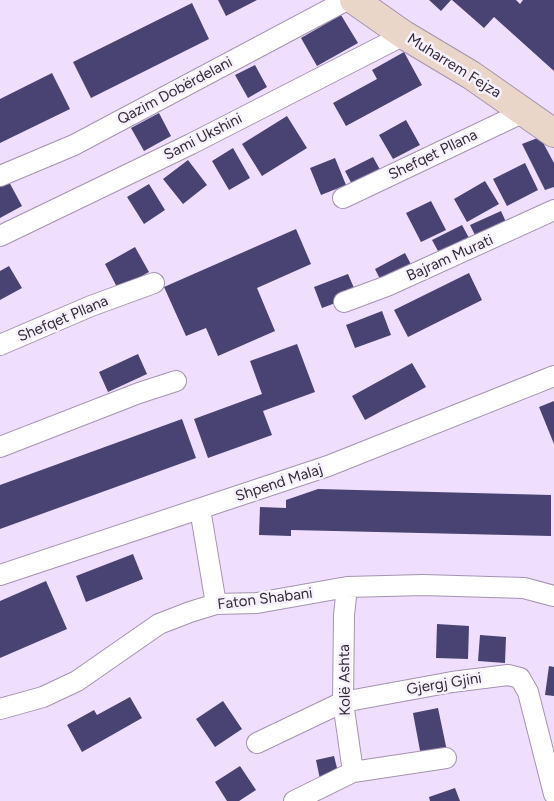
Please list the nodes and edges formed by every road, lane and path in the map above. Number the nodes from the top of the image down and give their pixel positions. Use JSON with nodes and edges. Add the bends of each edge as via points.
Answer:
{"nodes":[{"id":1,"x":347,"y":0,"type":"edge"},
{"id":2,"x":354,"y":0,"type":"edge"},
{"id":3,"x":404,"y":35,"type":"junction"},
{"id":4,"x":524,"y":112,"type":"junction"},
{"id":5,"x":554,"y":133,"type":"edge"},
{"id":6,"x":0,"y":176,"type":"edge"},
{"id":7,"x":343,"y":198,"type":"dead end"},
{"id":8,"x":554,"y":210,"type":"edge"},
{"id":9,"x":0,"y":236,"type":"edge"},
{"id":10,"x":154,"y":283,"type":"dead end"},
{"id":11,"x":344,"y":302,"type":"dead end"},
{"id":12,"x":0,"y":345,"type":"edge"},
{"id":13,"x":554,"y":376,"type":"edge"},
{"id":14,"x":176,"y":381,"type":"dead end"},
{"id":15,"x":0,"y":447,"type":"edge"},
{"id":16,"x":200,"y":509,"type":"junction"},
{"id":17,"x":0,"y":575,"type":"edge"},
{"id":18,"x":347,"y":587,"type":"junction"},
{"id":19,"x":554,"y":596,"type":"edge"},
{"id":20,"x":216,"y":604,"type":"junction"},
{"id":21,"x":343,"y":702,"type":"junction"},
{"id":22,"x":0,"y":709,"type":"edge"},
{"id":23,"x":257,"y":744,"type":"dead end"},
{"id":24,"x":446,"y":758,"type":"dead end"},
{"id":25,"x":353,"y":772,"type":"junction"},
{"id":26,"x":554,"y":794,"type":"edge"},
{"id":27,"x":294,"y":801,"type":"edge"}],
"edges":[{"from":1,"to":6,"type":"street","name":"Qazim Dobërdelani","via":[[74,145]]},
{"from":2,"to":3,"type":"street","name":"Muharrem Fejza"},
{"from":3,"to":4,"type":"street","name":"Muharrem Fejza"},
{"from":3,"to":9,"type":"street","name":"Sami Ukshini"},
{"from":4,"to":5,"type":"street","name":"Muharrem Fejza"},
{"from":4,"to":7,"type":"street","name":"Shefqet Pllana"},
{"from":8,"to":11,"type":"street","name":"Bajram Murati","via":[[388,286]]},
{"from":10,"to":12,"type":"street","name":"Shefqet Pllana"},
{"from":13,"to":16,"type":"street","name":"Shpend Malaj","via":[[328,466]]},
{"from":14,"to":15,"type":"street","via":[[139,392]]},
{"from":16,"to":17,"type":"street","name":"Shpend Malaj"},
{"from":16,"to":20,"type":"street"},
{"from":18,"to":19,"type":"street","name":"Faton Shabani","via":[[524,588]]},
{"from":18,"to":20,"type":"street","name":"Faton Shabani","via":[[257,603]]},
{"from":18,"to":21,"type":"street","name":"Kolë Ashta"},
{"from":20,"to":22,"type":"street","name":"Faton Shabani","via":[[159,624],[78,681],[43,697]]},
{"from":21,"to":23,"type":"street","name":"Gjergj Gjini"},
{"from":21,"to":25,"type":"street","name":"Kolë Ashta"},
{"from":21,"to":26,"type":"street","name":"Gjergj Gjini","via":[[452,682],[508,675],[520,678],[528,692]]},
{"from":24,"to":25,"type":"street"},
{"from":25,"to":27,"type":"street"}]}
